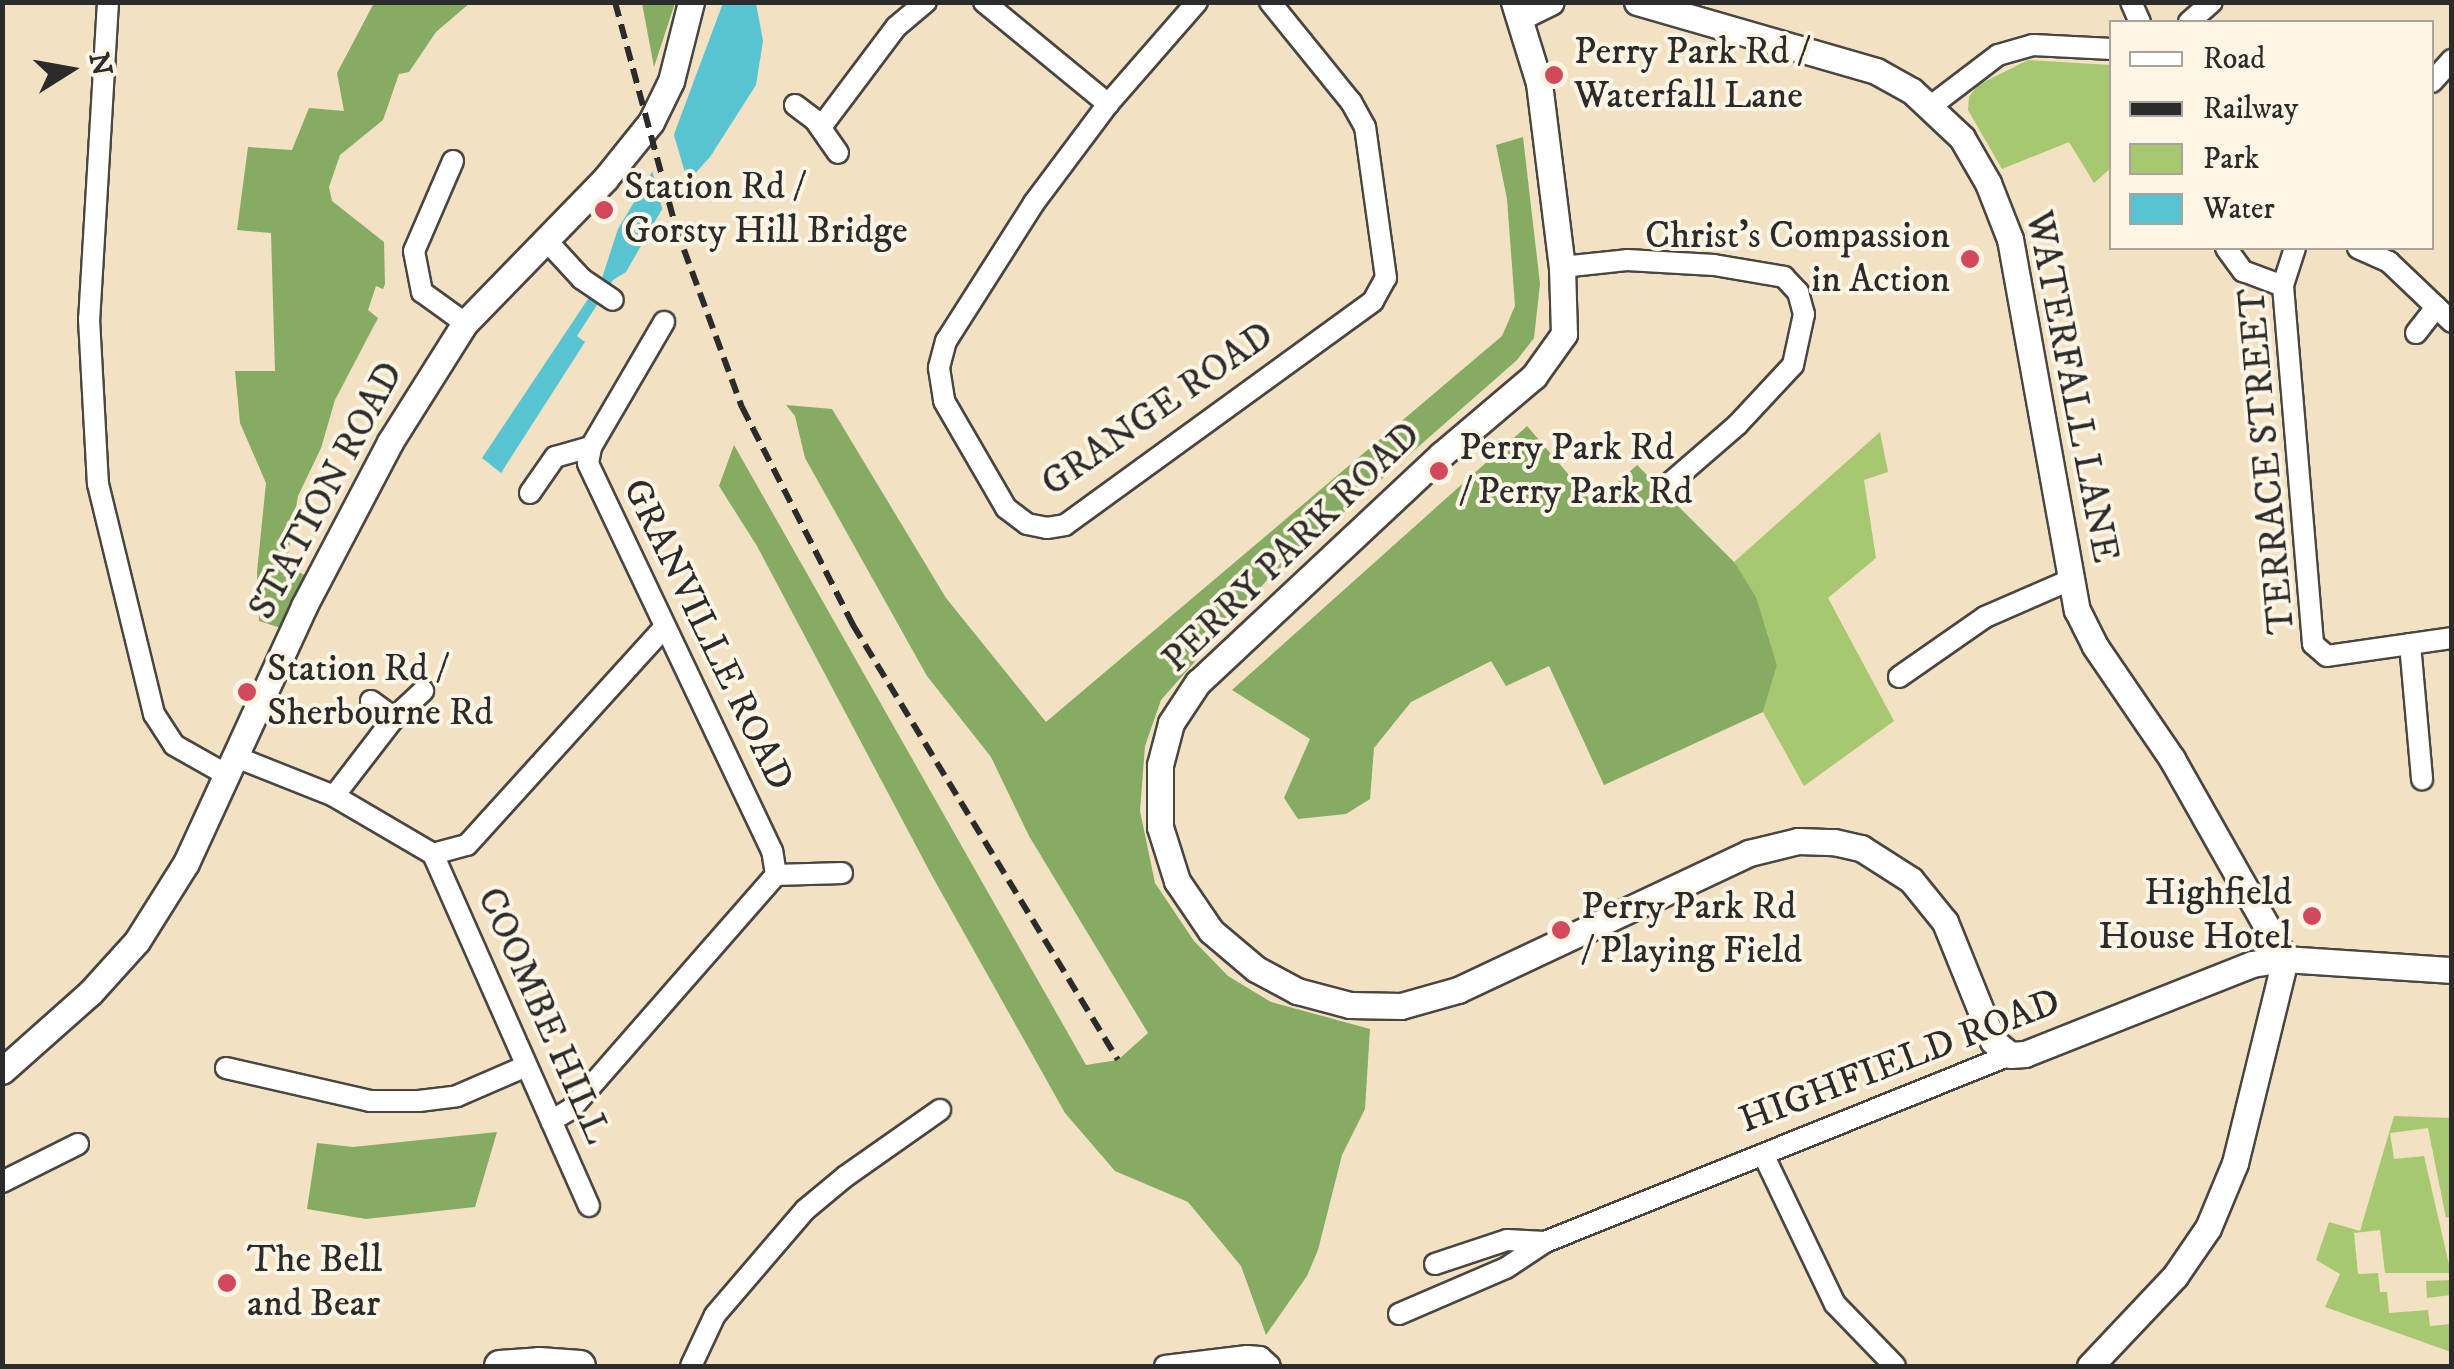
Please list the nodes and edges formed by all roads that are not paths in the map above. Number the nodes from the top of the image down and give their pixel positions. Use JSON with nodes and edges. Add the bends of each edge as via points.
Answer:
{"nodes":[{"id":1,"x":108,"y":2,"type":"edge"},
{"id":2,"x":691,"y":2,"type":"edge"},
{"id":3,"x":926,"y":2,"type":"edge"},
{"id":4,"x":984,"y":2,"type":"edge"},
{"id":5,"x":1197,"y":2,"type":"edge"},
{"id":6,"x":1270,"y":2,"type":"edge"},
{"id":7,"x":1551,"y":2,"type":"edge"},
{"id":8,"x":1637,"y":2,"type":"edge"},
{"id":9,"x":2212,"y":2,"type":"edge"},
{"id":10,"x":1517,"y":10,"type":"edge"},
{"id":11,"x":2191,"y":20,"type":"edge"},
{"id":12,"x":2109,"y":49,"type":"edge"},
{"id":13,"x":2452,"y":60,"type":"edge"},
{"id":14,"x":2434,"y":80,"type":"edge"},
{"id":15,"x":1108,"y":104,"type":"junction"},
{"id":16,"x":796,"y":105,"type":"dead end"},
{"id":17,"x":1931,"y":106,"type":"junction"},
{"id":18,"x":821,"y":128,"type":"junction"},
{"id":19,"x":838,"y":153,"type":"dead end"},
{"id":20,"x":452,"y":161,"type":"dead end"},
{"id":21,"x":546,"y":240,"type":"junction"},
{"id":22,"x":2227,"y":250,"type":"edge"},
{"id":23,"x":2294,"y":250,"type":"edge"},
{"id":24,"x":2362,"y":250,"type":"edge"},
{"id":25,"x":1562,"y":267,"type":"junction"},
{"id":26,"x":2282,"y":286,"type":"junction"},
{"id":27,"x":613,"y":300,"type":"dead end"},
{"id":28,"x":2444,"y":314,"type":"edge"},
{"id":29,"x":465,"y":322,"type":"junction"},
{"id":30,"x":664,"y":322,"type":"dead end"},
{"id":31,"x":2416,"y":333,"type":"dead end"},
{"id":32,"x":591,"y":447,"type":"junction"},
{"id":33,"x":1663,"y":489,"type":"dead end"},
{"id":34,"x":530,"y":492,"type":"dead end"},
{"id":35,"x":2070,"y":580,"type":"junction"},
{"id":36,"x":664,"y":626,"type":"junction"},
{"id":37,"x":2452,"y":638,"type":"edge"},
{"id":38,"x":2410,"y":644,"type":"junction"},
{"id":39,"x":1899,"y":677,"type":"dead end"},
{"id":40,"x":423,"y":691,"type":"dead end"},
{"id":41,"x":371,"y":701,"type":"dead end"},
{"id":42,"x":394,"y":718,"type":"junction"},
{"id":43,"x":232,"y":766,"type":"junction"},
{"id":44,"x":2422,"y":779,"type":"dead end"},
{"id":45,"x":334,"y":796,"type":"junction"},
{"id":46,"x":433,"y":854,"type":"junction"},
{"id":47,"x":842,"y":873,"type":"dead end"},
{"id":48,"x":776,"y":876,"type":"junction"},
{"id":49,"x":2285,"y":959,"type":"junction"},
{"id":50,"x":2452,"y":970,"type":"edge"},
{"id":51,"x":2010,"y":1055,"type":"junction"},
{"id":52,"x":524,"y":1067,"type":"junction"},
{"id":53,"x":226,"y":1068,"type":"dead end"},
{"id":54,"x":2,"y":1070,"type":"edge"},
{"id":55,"x":940,"y":1110,"type":"dead end"},
{"id":56,"x":550,"y":1121,"type":"junction"},
{"id":57,"x":78,"y":1144,"type":"dead end"},
{"id":58,"x":1764,"y":1156,"type":"junction"},
{"id":59,"x":2,"y":1182,"type":"edge"},
{"id":60,"x":589,"y":1206,"type":"dead end"},
{"id":61,"x":1546,"y":1242,"type":"junction"},
{"id":62,"x":1435,"y":1264,"type":"dead end"},
{"id":63,"x":1399,"y":1314,"type":"dead end"},
{"id":64,"x":500,"y":1366,"type":"edge"},
{"id":65,"x":580,"y":1366,"type":"edge"},
{"id":66,"x":691,"y":1366,"type":"edge"},
{"id":67,"x":1165,"y":1366,"type":"edge"},
{"id":68,"x":1270,"y":1366,"type":"edge"},
{"id":69,"x":1896,"y":1366,"type":"edge"},
{"id":70,"x":2090,"y":1366,"type":"edge"}],
"edges":[{"from":1,"to":43,"type":"street","via":[[89,320],[98,484],[154,714],[174,744]]},
{"from":2,"to":21,"type":"street","name":"STATION ROAD","via":[[652,122]]},
{"from":3,"to":18,"type":"street","via":[[896,27]]},
{"from":4,"to":15,"type":"street"},
{"from":5,"to":15,"type":"street","name":"GRANGE ROAD"},
{"from":6,"to":15,"type":"street","name":"GRANGE ROAD","via":[[1365,127],[1386,278],[1372,301],[1065,526],[1047,528],[1006,508],[944,401],[939,368],[946,341],[982,279]]},
{"from":7,"to":10,"type":"street"},
{"from":8,"to":17,"type":"street","name":"WATERFALL LANE","via":[[1876,71]]},
{"from":9,"to":11,"type":"street"},
{"from":10,"to":25,"type":"street","name":"PERRY PARK ROAD","via":[[1540,83]]},
{"from":12,"to":17,"type":"street","via":[[2034,45],[1998,55]]},
{"from":13,"to":14,"type":"street"},
{"from":16,"to":18,"type":"street"},
{"from":17,"to":35,"type":"street","name":"WATERFALL LANE","via":[[1962,138],[2010,239]]},
{"from":18,"to":19,"type":"street"},
{"from":20,"to":29,"type":"street","via":[[414,251],[422,292]]},
{"from":21,"to":27,"type":"street","via":[[582,279]]},
{"from":21,"to":29,"type":"street","name":"STATION ROAD"},
{"from":22,"to":26,"type":"street","via":[[2243,271]]},
{"from":23,"to":26,"type":"street","name":"TERRACE STREET"},
{"from":24,"to":28,"type":"street","via":[[2389,262]]},
{"from":25,"to":33,"type":"street","via":[[1627,260],[1714,266],[1784,277],[1798,292],[1804,314],[1793,365]]},
{"from":25,"to":51,"type":"street","name":"PERRY PARK ROAD","via":[[1564,334],[1546,365],[1198,682],[1171,724],[1160,765],[1160,827],[1188,902],[1234,952],[1296,992],[1350,1006],[1401,1006],[1458,990],[1749,852],[1798,841],[1834,842],[1861,848],[1911,880],[1945,922],[1994,1041]]},
{"from":26,"to":38,"type":"street","name":"TERRACE STREET","via":[[2314,644],[2327,656]]},
{"from":28,"to":31,"type":"street"},
{"from":29,"to":43,"type":"street","name":"STATION ROAD","via":[[345,524]]},
{"from":30,"to":32,"type":"street","name":"GRANVILLE ROAD"},
{"from":32,"to":34,"type":"street","via":[[555,458]]},
{"from":32,"to":36,"type":"street","name":"GRANVILLE ROAD","via":[[595,484]]},
{"from":35,"to":39,"type":"street","via":[[1986,617]]},
{"from":35,"to":49,"type":"street","name":"WATERFALL LANE","via":[[2095,646],[2172,759]]},
{"from":36,"to":46,"type":"street","via":[[468,845]]},
{"from":36,"to":48,"type":"street","name":"GRANVILLE ROAD","via":[[772,851]]},
{"from":37,"to":38,"type":"street","name":"TERRACE STREET"},
{"from":38,"to":44,"type":"street"},
{"from":40,"to":42,"type":"street"},
{"from":41,"to":42,"type":"street"},
{"from":42,"to":45,"type":"street"},
{"from":43,"to":45,"type":"street"},
{"from":43,"to":54,"type":"street","name":"STATION ROAD","via":[[186,863],[136,941],[90,993]]},
{"from":45,"to":46,"type":"street"},
{"from":46,"to":52,"type":"street","name":"COOMBE HILL"},
{"from":47,"to":48,"type":"street"},
{"from":48,"to":56,"type":"street","via":[[571,1110]]},
{"from":49,"to":50,"type":"street","name":"HIGHFIELD ROAD"},
{"from":49,"to":51,"type":"street","name":"HIGHFIELD ROAD","via":[[2252,964]]},
{"from":49,"to":70,"type":"street","via":[[2235,1163],[2208,1228],[2175,1276]]},
{"from":51,"to":58,"type":"street","name":"HIGHFIELD ROAD"},
{"from":52,"to":53,"type":"street","via":[[456,1096],[419,1101],[370,1101]]},
{"from":52,"to":56,"type":"street","name":"COOMBE HILL"},
{"from":55,"to":66,"type":"street","via":[[805,1210],[715,1316]]},
{"from":56,"to":60,"type":"street","name":"COOMBE HILL"},
{"from":57,"to":59,"type":"street"},
{"from":58,"to":61,"type":"street","name":"HIGHFIELD ROAD"},
{"from":58,"to":69,"type":"street","via":[[1835,1304]]},
{"from":61,"to":62,"type":"street","via":[[1507,1240]]},
{"from":61,"to":63,"type":"street","via":[[1506,1268]]},
{"from":64,"to":65,"type":"main road"},
{"from":67,"to":68,"type":"street","via":[[1247,1356]]}]}
